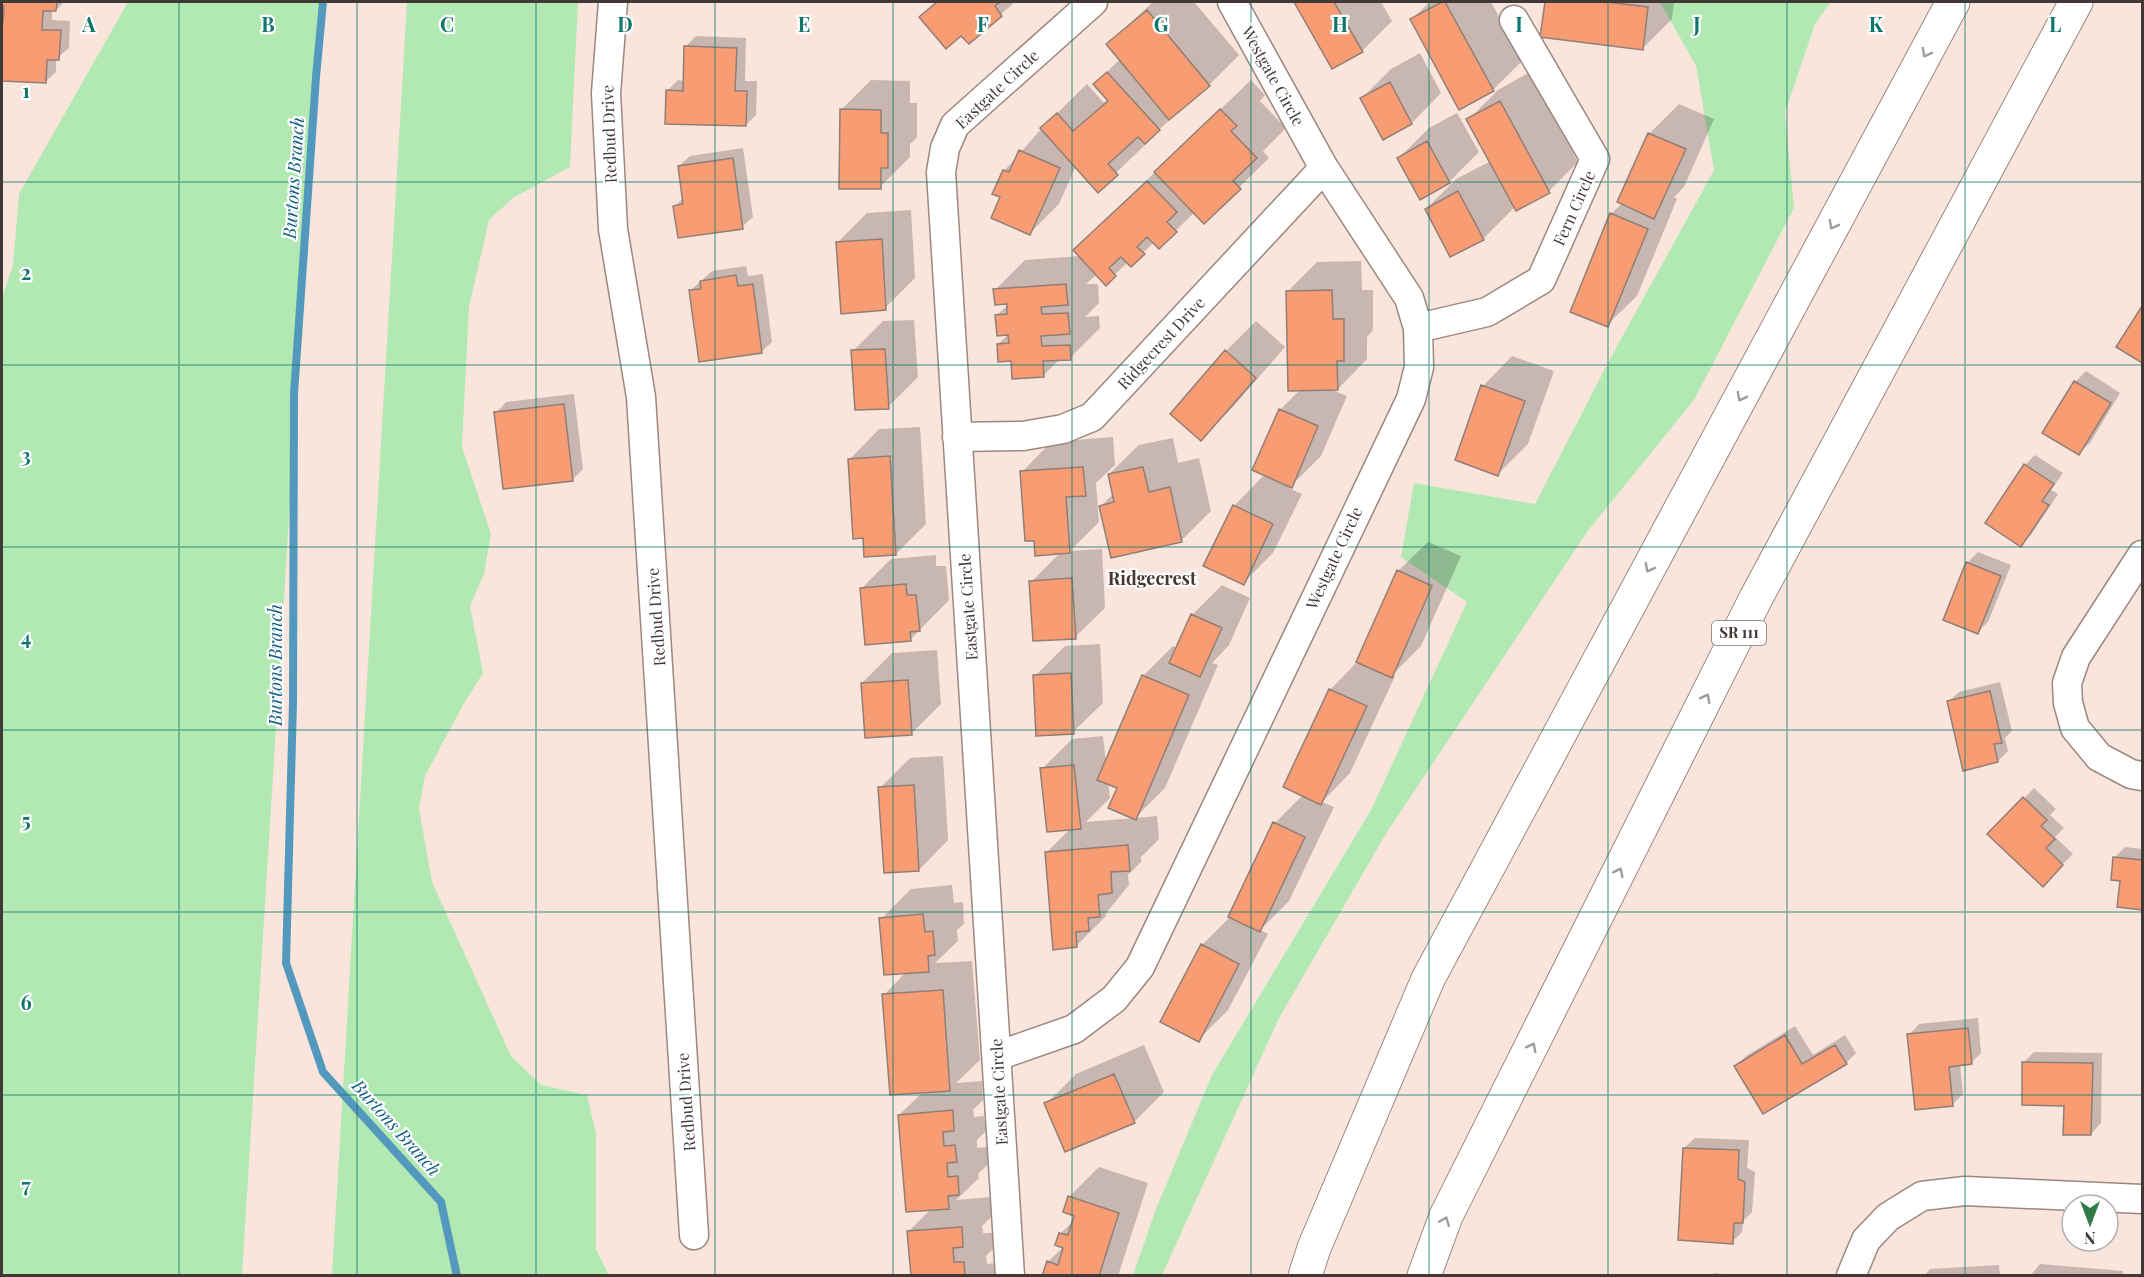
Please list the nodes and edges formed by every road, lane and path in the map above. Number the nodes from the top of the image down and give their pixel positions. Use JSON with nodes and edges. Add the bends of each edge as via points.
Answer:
{"nodes":[{"id":1,"x":613,"y":2,"type":"edge"},
{"id":2,"x":1093,"y":2,"type":"edge"},
{"id":3,"x":1232,"y":2,"type":"edge"},
{"id":4,"x":1953,"y":2,"type":"edge"},
{"id":5,"x":2076,"y":2,"type":"edge"},
{"id":6,"x":1514,"y":20,"type":"dead end"},
{"id":7,"x":1324,"y":168,"type":"junction"},
{"id":8,"x":1418,"y":328,"type":"junction"},
{"id":9,"x":957,"y":437,"type":"junction"},
{"id":10,"x":2142,"y":555,"type":"edge"},
{"id":11,"x":2142,"y":776,"type":"edge"},
{"id":12,"x":997,"y":1056,"type":"junction"},
{"id":13,"x":2142,"y":1198,"type":"edge"},
{"id":14,"x":694,"y":1235,"type":"dead end"},
{"id":15,"x":1010,"y":1275,"type":"edge"},
{"id":16,"x":1305,"y":1275,"type":"edge"},
{"id":17,"x":1424,"y":1275,"type":"edge"},
{"id":18,"x":1851,"y":1275,"type":"edge"}],
"edges":[{"from":1,"to":14,"type":"street","name":"Redbud Drive","via":[[606,93],[613,229],[641,397]]},
{"from":2,"to":9,"type":"street","name":"Eastgate Circle","via":[[955,125],[945,148],[941,172]]},
{"from":3,"to":7,"type":"street","name":"Westgate Circle"},
{"from":4,"to":16,"type":"highway","one_way":true,"via":[[1428,979]]},
{"from":17,"to":5,"type":"highway","number":"SR 111","one_way":true,"via":[[1446,1216],[1756,598]]},
{"from":6,"to":8,"type":"street","name":"Fern Circle","via":[[1595,159],[1541,280],[1487,312]]},
{"from":7,"to":8,"type":"street","name":"Westgate Circle","via":[[1409,298]]},
{"from":7,"to":9,"type":"street","name":"Ridgecrest Drive","via":[[1092,417],[1064,429],[1023,436]]},
{"from":8,"to":12,"type":"street","name":"Westgate Circle","via":[[1419,367],[1411,399],[1140,967],[1114,999],[1074,1029]]},
{"from":9,"to":12,"type":"street","name":"Eastgate Circle"},
{"from":10,"to":11,"type":"street","via":[[2076,657],[2067,683],[2075,728],[2099,757]]},
{"from":12,"to":15,"type":"street","name":"Eastgate Circle"},
{"from":13,"to":18,"type":"street","via":[[1965,1191],[1922,1196],[1888,1217],[1866,1240]]}]}
